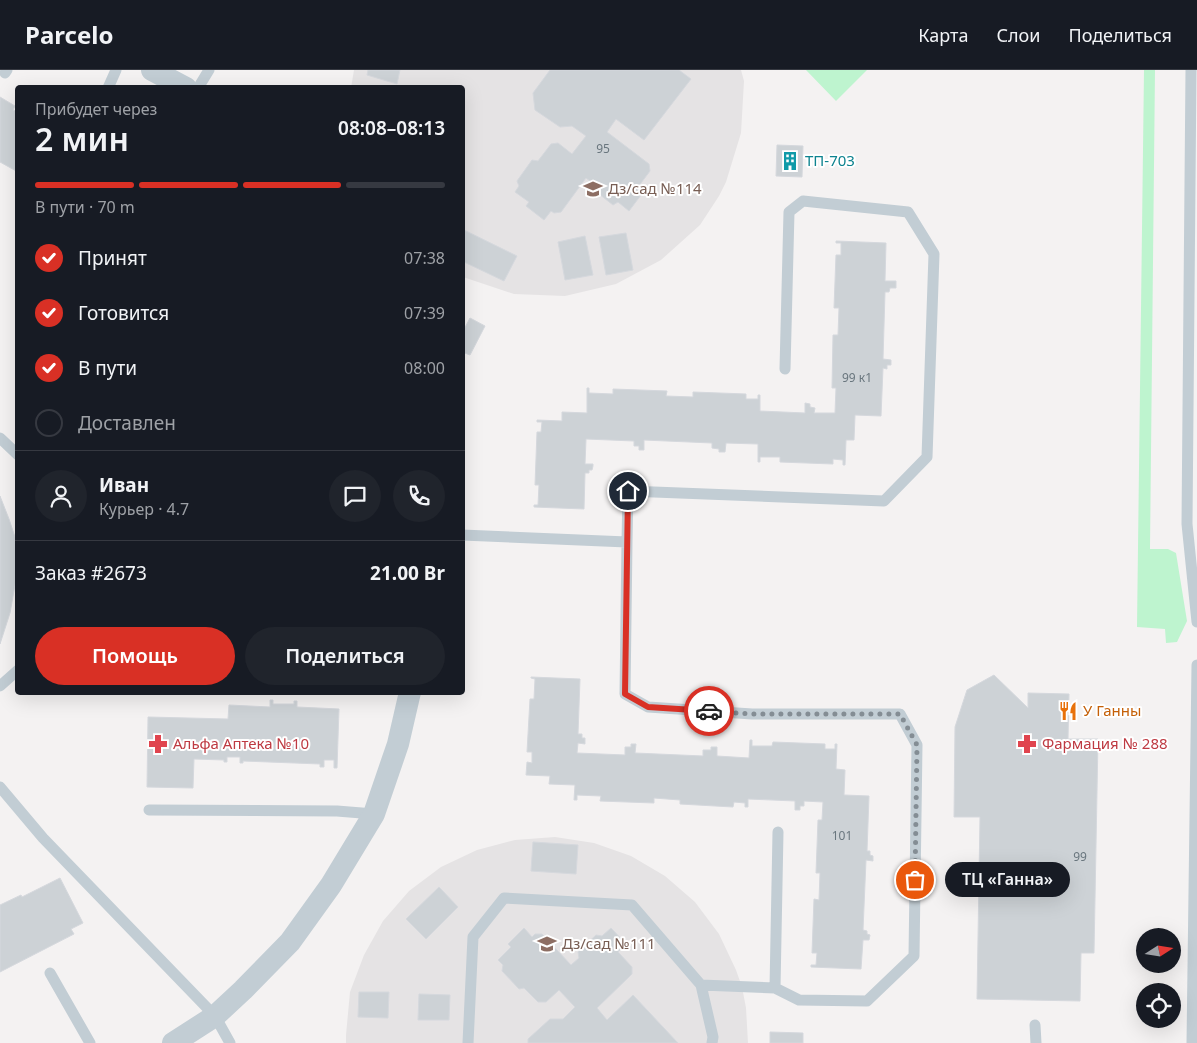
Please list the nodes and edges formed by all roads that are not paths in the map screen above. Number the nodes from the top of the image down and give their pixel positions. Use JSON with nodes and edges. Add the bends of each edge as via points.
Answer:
{"nodes":[{"id":1,"x":116,"y":70,"type":"edge"},
{"id":2,"x":152,"y":70,"type":"edge"},
{"id":3,"x":209,"y":70,"type":"edge"},
{"id":4,"x":1191,"y":70,"type":"edge"},
{"id":5,"x":109,"y":85,"type":"edge"},
{"id":6,"x":180,"y":85,"type":"edge"},
{"id":7,"x":200,"y":85,"type":"edge"},
{"id":8,"x":785,"y":369,"type":"dead end"},
{"id":9,"x":0,"y":438,"type":"edge"},
{"id":10,"x":15,"y":452,"type":"edge"},
{"id":11,"x":465,"y":534,"type":"edge"},
{"id":12,"x":627,"y":542,"type":"junction"},
{"id":13,"x":1197,"y":622,"type":"edge"},
{"id":14,"x":1197,"y":665,"type":"edge"},
{"id":15,"x":15,"y":673,"type":"edge"},
{"id":16,"x":0,"y":686,"type":"edge"},
{"id":17,"x":409,"y":695,"type":"edge"},
{"id":18,"x":0,"y":787,"type":"edge"},
{"id":19,"x":149,"y":810,"type":"dead end"},
{"id":20,"x":374,"y":814,"type":"junction"},
{"id":21,"x":778,"y":832,"type":"dead end"},
{"id":22,"x":50,"y":973,"type":"dead end"},
{"id":23,"x":701,"y":985,"type":"junction"},
{"id":24,"x":775,"y":988,"type":"junction"},
{"id":25,"x":215,"y":1016,"type":"junction"},
{"id":26,"x":1035,"y":1025,"type":"dead end"},
{"id":27,"x":90,"y":1043,"type":"edge"},
{"id":28,"x":173,"y":1043,"type":"edge"},
{"id":29,"x":230,"y":1043,"type":"edge"},
{"id":30,"x":468,"y":1043,"type":"edge"},
{"id":31,"x":712,"y":1043,"type":"edge"},
{"id":32,"x":1036,"y":1043,"type":"edge"},
{"id":33,"x":1192,"y":1043,"type":"edge"}],
"edges":[{"from":1,"to":5,"type":"lane"},
{"from":2,"to":6,"type":"street"},
{"from":3,"to":7,"type":"lane"},
{"from":4,"to":13,"type":"lane","via":[[1187,524]]},
{"from":8,"to":12,"type":"lane","via":[[789,212],[803,201],[908,212],[934,254],[927,457],[884,501],[628,491]]},
{"from":9,"to":10,"type":"lane"},
{"from":11,"to":12,"type":"lane"},
{"from":12,"to":24,"type":"lane","via":[[625,694],[648,707],[752,714],[900,714],[917,745],[914,956],[867,1001],[799,1000]]},
{"from":14,"to":33,"type":"lane"},
{"from":15,"to":16,"type":"lane"},
{"from":17,"to":20,"type":"street","via":[[398,744]]},
{"from":18,"to":25,"type":"lane","via":[[43,838]]},
{"from":19,"to":20,"type":"lane"},
{"from":20,"to":25,"type":"street","via":[[331,885],[290,942]]},
{"from":21,"to":24,"type":"lane"},
{"from":22,"to":27,"type":"lane"},
{"from":23,"to":24,"type":"lane"},
{"from":23,"to":30,"type":"lane","via":[[632,905],[504,898],[473,937]]},
{"from":23,"to":31,"type":"lane"},
{"from":25,"to":28,"type":"street"},
{"from":25,"to":29,"type":"lane"},
{"from":26,"to":32,"type":"lane"}]}
